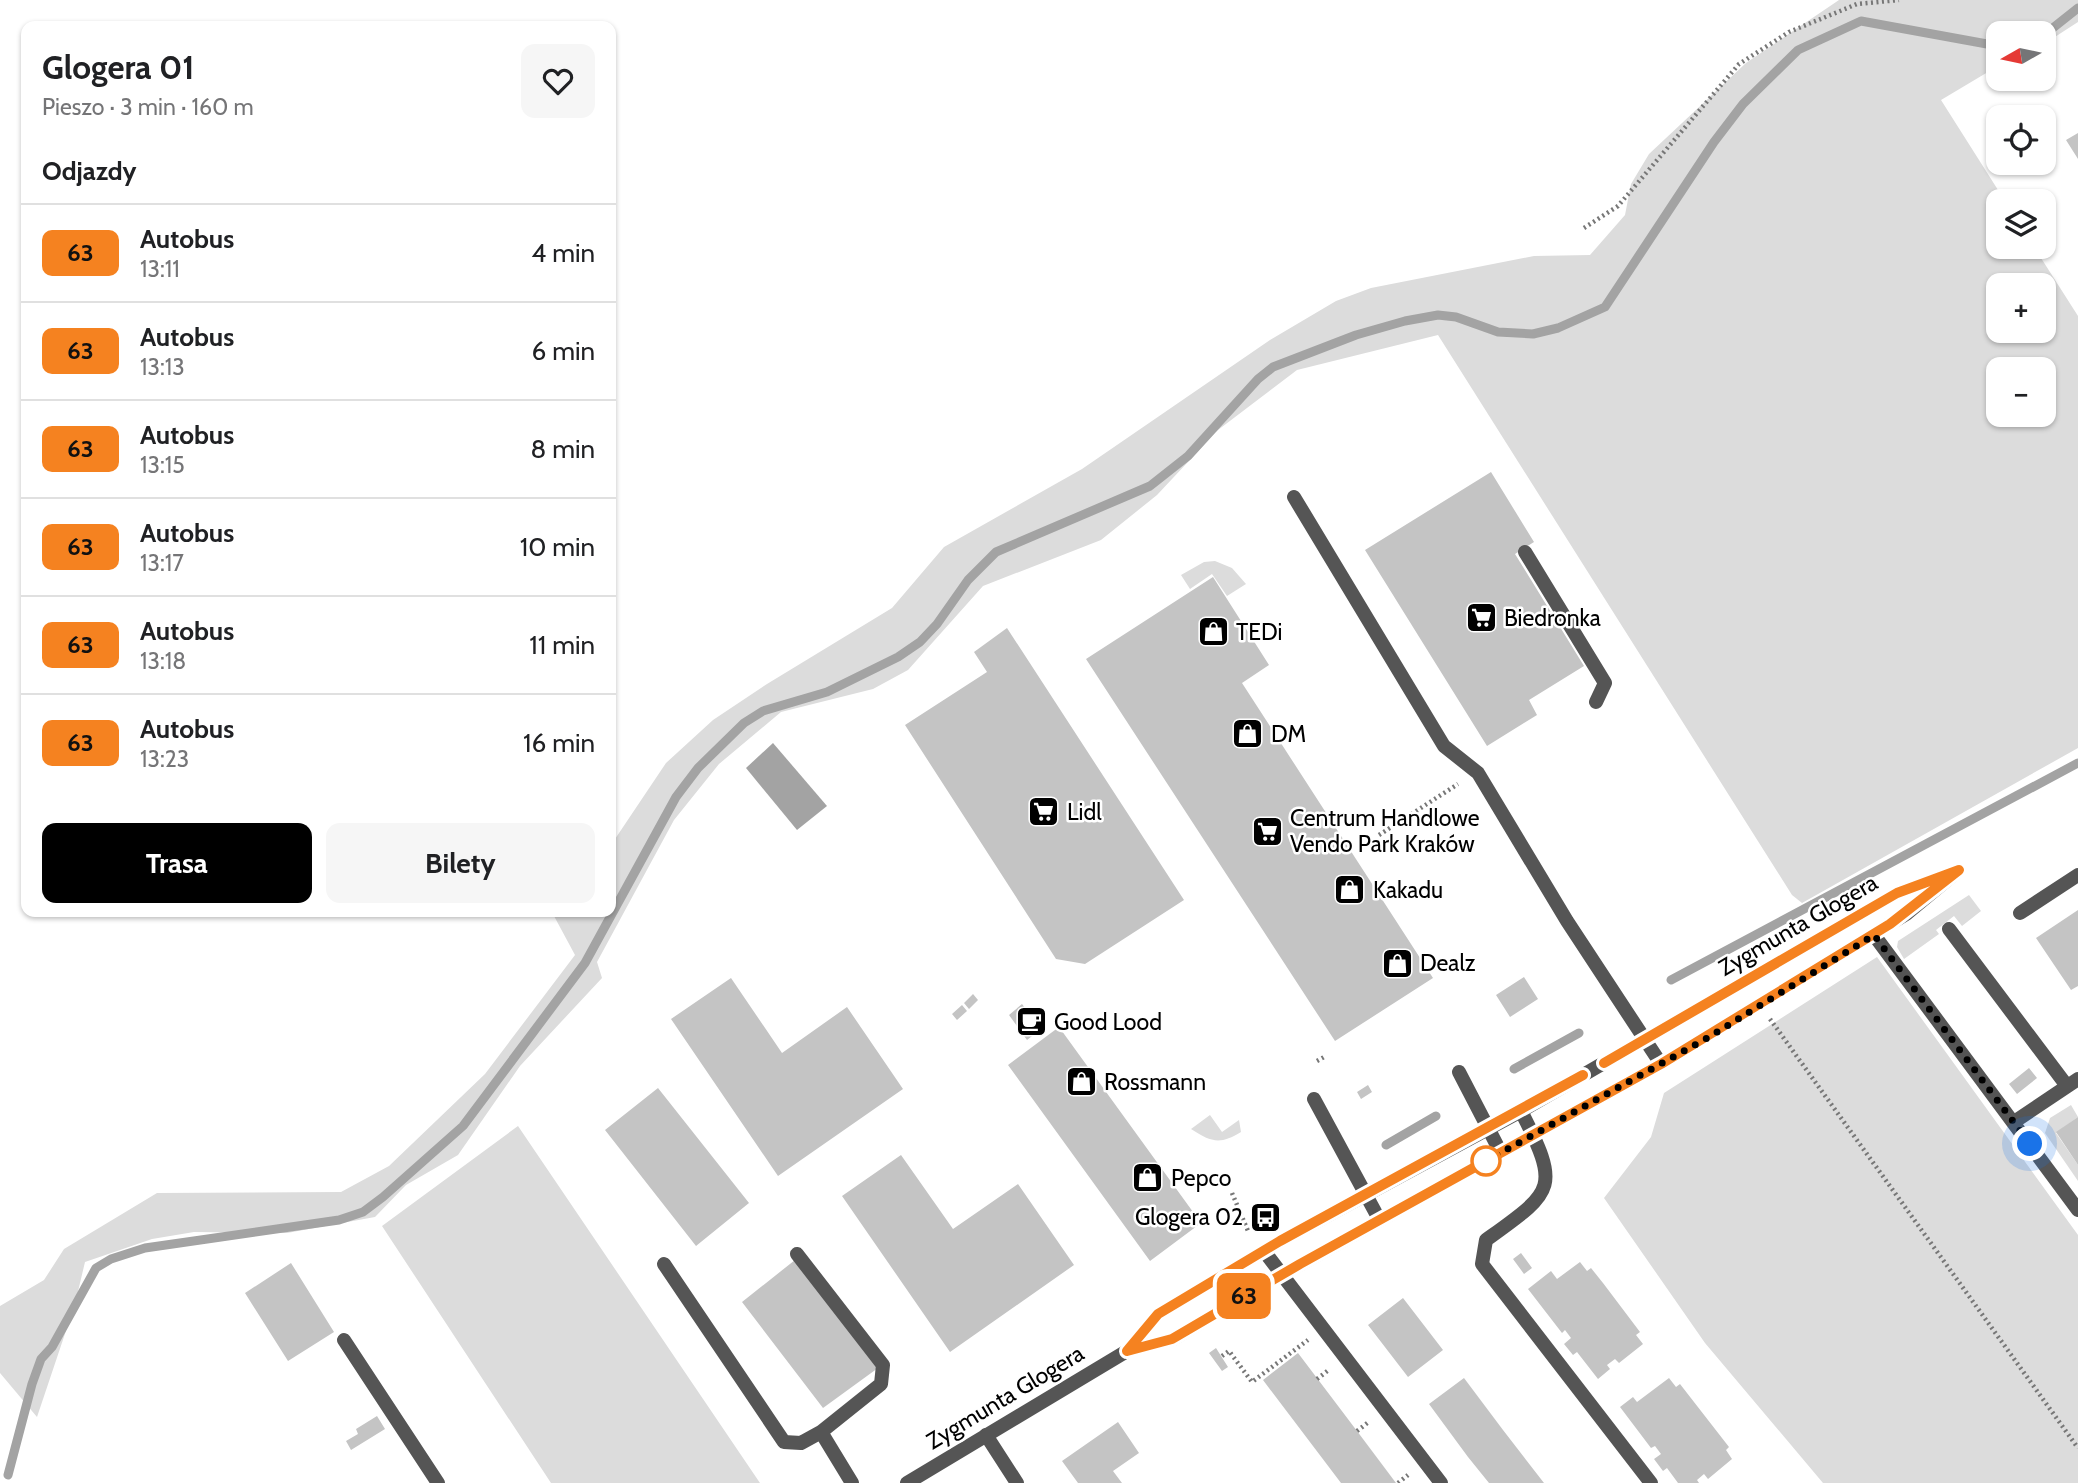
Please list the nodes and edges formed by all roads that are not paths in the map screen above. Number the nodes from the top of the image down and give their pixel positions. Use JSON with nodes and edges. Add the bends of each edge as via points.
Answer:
{"nodes":[{"id":1,"x":1294,"y":497,"type":"dead end"},
{"id":2,"x":1525,"y":552,"type":"dead end"},
{"id":3,"x":1596,"y":702,"type":"dead end"},
{"id":4,"x":2078,"y":875,"type":"edge"},
{"id":5,"x":2020,"y":914,"type":"dead end"},
{"id":6,"x":1949,"y":929,"type":"dead end"},
{"id":7,"x":1874,"y":935,"type":"junction"},
{"id":8,"x":1646,"y":1038,"type":"junction"},
{"id":9,"x":1661,"y":1064,"type":"junction"},
{"id":10,"x":1459,"y":1072,"type":"dead end"},
{"id":11,"x":2073,"y":1082,"type":"edge"},
{"id":12,"x":1314,"y":1099,"type":"dead end"},
{"id":13,"x":1521,"y":1111,"type":"junction"},
{"id":14,"x":2014,"y":1122,"type":"junction"},
{"id":15,"x":1489,"y":1129,"type":"junction"},
{"id":16,"x":1533,"y":1135,"type":"junction"},
{"id":17,"x":1501,"y":1153,"type":"junction"},
{"id":18,"x":1366,"y":1195,"type":"junction"},
{"id":19,"x":2078,"y":1210,"type":"edge"},
{"id":20,"x":1380,"y":1219,"type":"junction"},
{"id":21,"x":1264,"y":1251,"type":"junction"},
{"id":22,"x":797,"y":1254,"type":"dead end"},
{"id":23,"x":664,"y":1264,"type":"dead end"},
{"id":24,"x":1281,"y":1275,"type":"junction"},
{"id":25,"x":344,"y":1340,"type":"dead end"},
{"id":26,"x":1127,"y":1351,"type":"junction"},
{"id":27,"x":821,"y":1432,"type":"junction"},
{"id":28,"x":986,"y":1436,"type":"junction"},
{"id":29,"x":439,"y":1483,"type":"edge"},
{"id":30,"x":852,"y":1483,"type":"edge"},
{"id":31,"x":907,"y":1483,"type":"edge"},
{"id":32,"x":1017,"y":1483,"type":"edge"},
{"id":33,"x":1441,"y":1483,"type":"edge"},
{"id":34,"x":1651,"y":1483,"type":"edge"}],
"edges":[{"from":1,"to":8,"type":"street","via":[[1444,746],[1478,773],[1567,921]]},
{"from":2,"to":3,"type":"street","via":[[1605,683]]},
{"from":4,"to":5,"type":"street"},
{"from":6,"to":11,"type":"street"},
{"from":7,"to":8,"type":"street","name":"Zygmunta Glogera","via":[[1959,870],[1897,893]]},
{"from":7,"to":9,"type":"street","name":"Zygmunta Glogera"},
{"from":7,"to":14,"type":"street"},
{"from":8,"to":9,"type":"street"},
{"from":8,"to":13,"type":"street","name":"Zygmunta Glogera"},
{"from":9,"to":16,"type":"street","name":"Zygmunta Glogera"},
{"from":10,"to":15,"type":"street"},
{"from":11,"to":14,"type":"street"},
{"from":12,"to":18,"type":"street"},
{"from":13,"to":15,"type":"street","name":"Zygmunta Glogera"},
{"from":13,"to":16,"type":"street"},
{"from":14,"to":19,"type":"street"},
{"from":15,"to":17,"type":"street"},
{"from":15,"to":18,"type":"street","name":"Zygmunta Glogera"},
{"from":16,"to":17,"type":"street","name":"Zygmunta Glogera"},
{"from":16,"to":34,"type":"street","via":[[1546,1164],[1545,1188],[1531,1208],[1486,1240],[1482,1264]]},
{"from":17,"to":20,"type":"street","name":"Zygmunta Glogera"},
{"from":18,"to":20,"type":"street"},
{"from":18,"to":21,"type":"street","name":"Zygmunta Glogera"},
{"from":20,"to":24,"type":"street","name":"Zygmunta Glogera"},
{"from":21,"to":24,"type":"street"},
{"from":21,"to":26,"type":"street","name":"Zygmunta Glogera","via":[[1158,1314]]},
{"from":22,"to":27,"type":"street","via":[[876,1353],[884,1371],[881,1384]]},
{"from":23,"to":27,"type":"street","via":[[784,1442],[801,1443]]},
{"from":24,"to":26,"type":"street","name":"Zygmunta Glogera","via":[[1172,1339]]},
{"from":24,"to":33,"type":"street"},
{"from":25,"to":29,"type":"street"},
{"from":26,"to":28,"type":"street","name":"Zygmunta Glogera"},
{"from":27,"to":30,"type":"street"},
{"from":28,"to":31,"type":"street","name":"Zygmunta Glogera"},
{"from":28,"to":32,"type":"street"}]}
